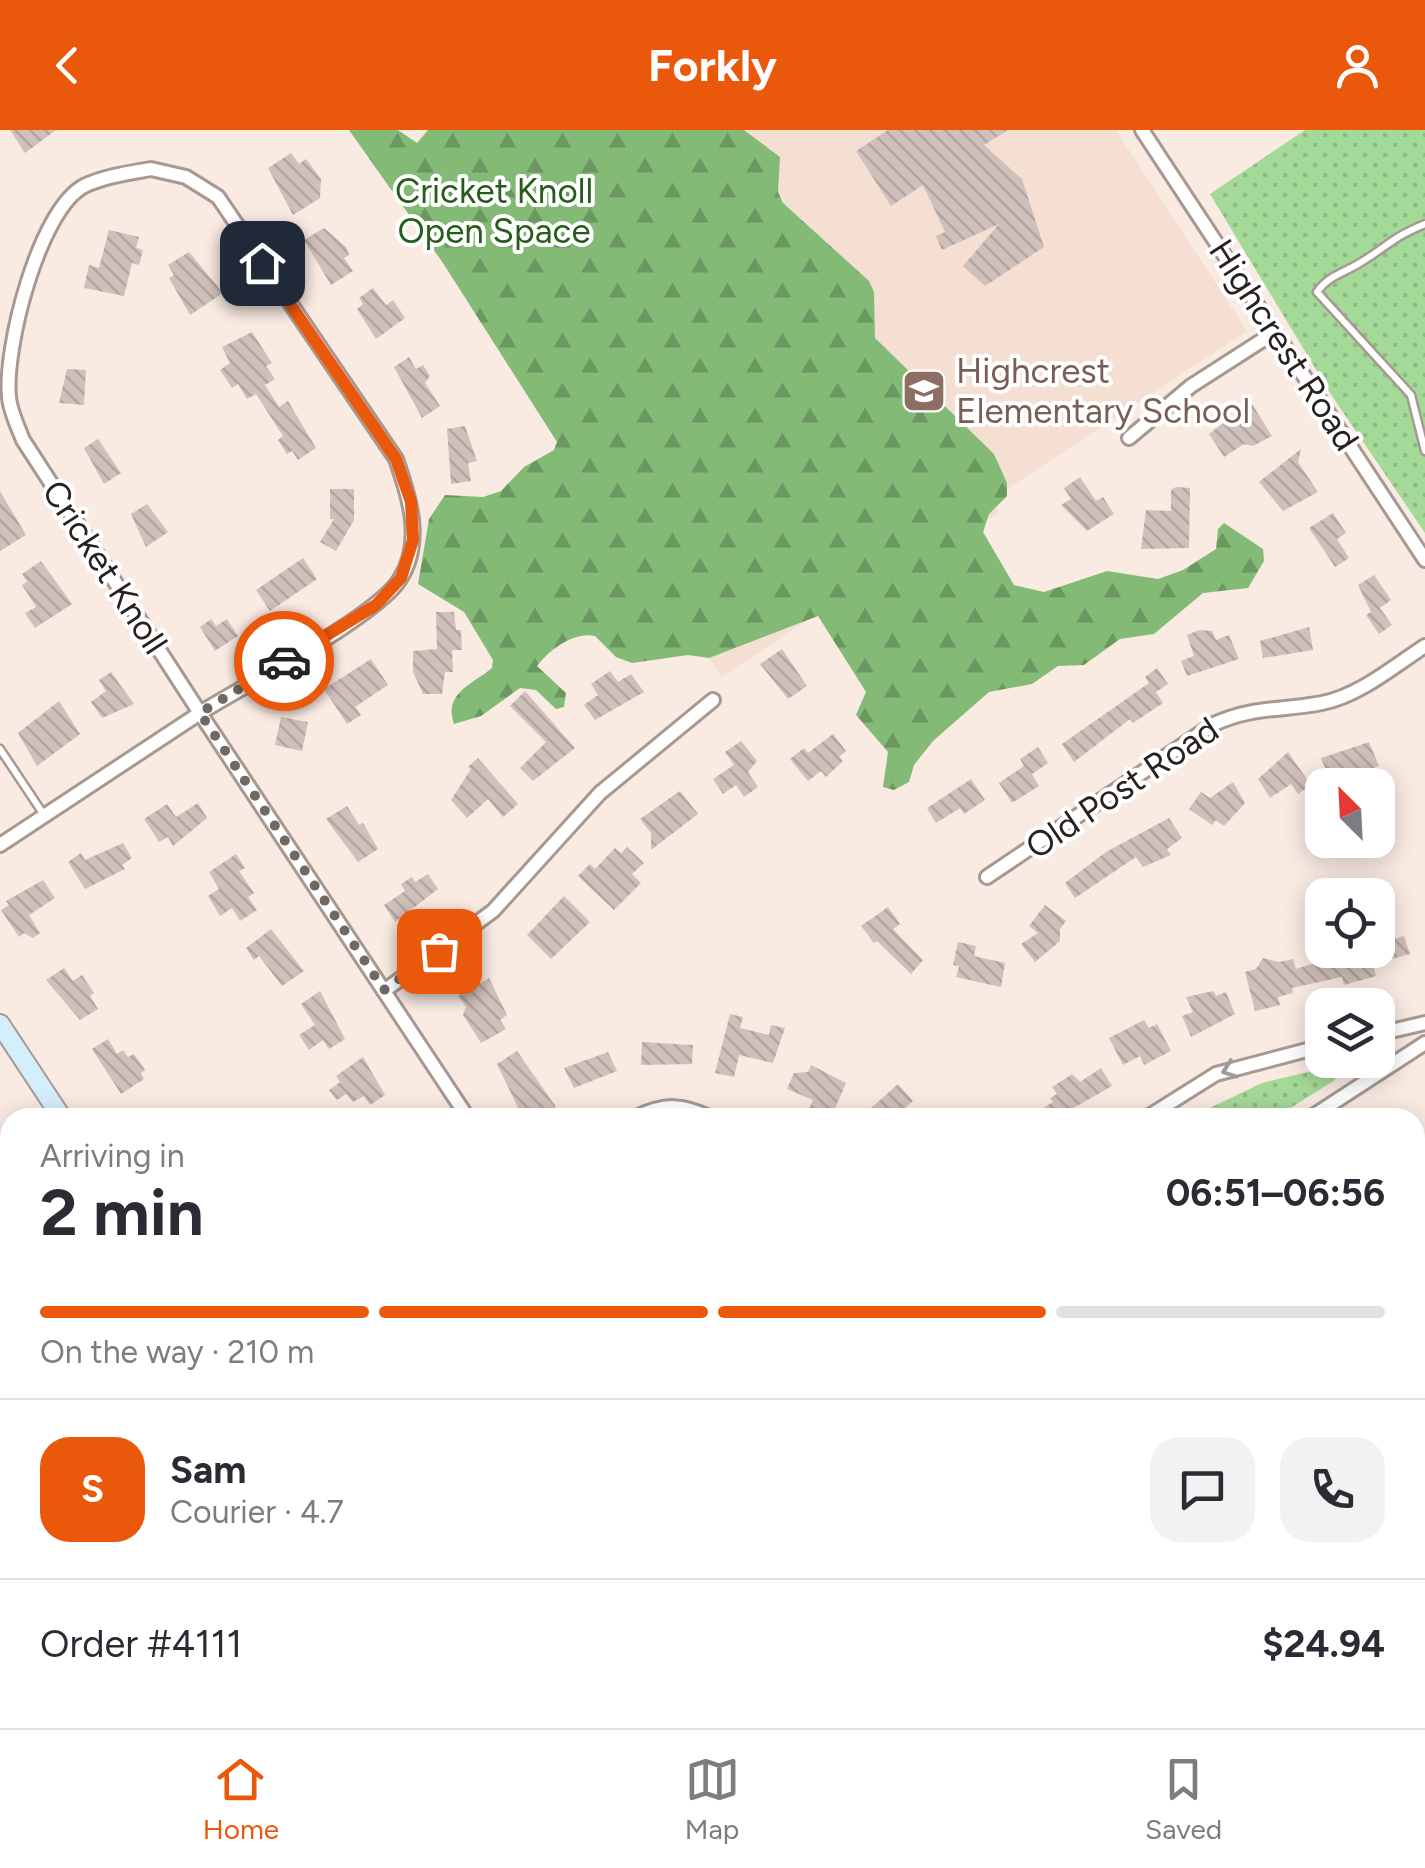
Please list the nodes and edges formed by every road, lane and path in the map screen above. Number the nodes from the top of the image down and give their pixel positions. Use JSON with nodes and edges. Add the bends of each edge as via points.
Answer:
{"nodes":[{"id":1,"x":1142,"y":130,"type":"edge"},
{"id":2,"x":1425,"y":224,"type":"edge"},
{"id":3,"x":1275,"y":332,"type":"junction"},
{"id":4,"x":1129,"y":438,"type":"dead end"},
{"id":5,"x":1425,"y":451,"type":"edge"},
{"id":6,"x":1425,"y":560,"type":"edge"},
{"id":7,"x":1425,"y":646,"type":"edge"},
{"id":8,"x":714,"y":700,"type":"dead end"},
{"id":9,"x":200,"y":713,"type":"junction"},
{"id":10,"x":0,"y":750,"type":"edge"},
{"id":11,"x":44,"y":815,"type":"junction"},
{"id":12,"x":0,"y":845,"type":"edge"},
{"id":13,"x":987,"y":878,"type":"dead end"},
{"id":14,"x":384,"y":990,"type":"junction"},
{"id":15,"x":1425,"y":1023,"type":"edge"},
{"id":16,"x":0,"y":1024,"type":"edge"},
{"id":17,"x":1395,"y":1030,"type":"edge"},
{"id":18,"x":1425,"y":1043,"type":"edge"},
{"id":19,"x":1305,"y":1050,"type":"edge"},
{"id":20,"x":55,"y":1108,"type":"edge"},
{"id":21,"x":461,"y":1108,"type":"edge"},
{"id":22,"x":657,"y":1108,"type":"edge"},
{"id":23,"x":691,"y":1108,"type":"edge"},
{"id":24,"x":1162,"y":1108,"type":"edge"},
{"id":25,"x":1325,"y":1108,"type":"edge"}],
"edges":[{"from":1,"to":3,"type":"street","name":"Highcrest Road"},
{"from":2,"to":5,"type":"lane","via":[[1327,278],[1318,292],[1410,395]]},
{"from":3,"to":4,"type":"street","via":[[1192,386]]},
{"from":3,"to":6,"type":"street","name":"Highcrest Road"},
{"from":7,"to":13,"type":"street","name":"Old Post Road","via":[[1324,703],[1244,710],[1214,724]]},
{"from":8,"to":14,"type":"street","via":[[600,793],[493,911]]},
{"from":9,"to":9,"type":"street","name":"Cricket Knoll","via":[[376,605],[401,578],[413,540],[411,502],[396,459],[218,197],[186,178],[151,169],[82,187],[58,208],[40,242],[9,365],[9,400],[23,440]]},
{"from":9,"to":11,"type":"street","name":"Cricket Knoll"},
{"from":9,"to":14,"type":"street"},
{"from":10,"to":11,"type":"lane"},
{"from":11,"to":12,"type":"street","name":"Cricket Knoll"},
{"from":14,"to":21,"type":"street"},
{"from":15,"to":17,"type":"street"},
{"from":16,"to":20,"type":"main road"},
{"from":18,"to":25,"type":"street"},
{"from":19,"to":24,"type":"street","one_way":true,"via":[[1216,1074]]},
{"from":22,"to":23,"type":"street"}]}
